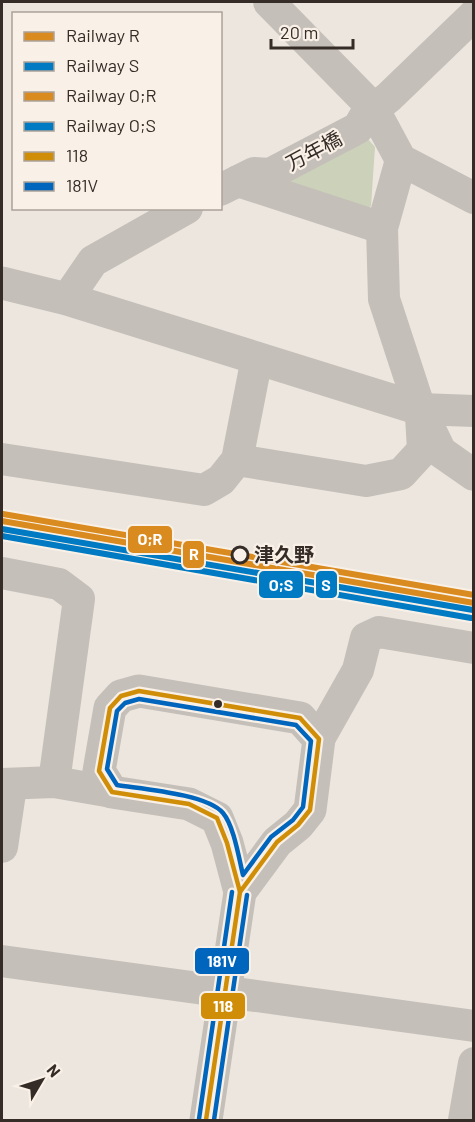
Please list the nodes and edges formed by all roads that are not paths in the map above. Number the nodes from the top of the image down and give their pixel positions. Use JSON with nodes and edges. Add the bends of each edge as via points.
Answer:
{"nodes":[{"id":1,"x":268,"y":2,"type":"edge"},
{"id":2,"x":474,"y":15,"type":"edge"},
{"id":3,"x":365,"y":117,"type":"junction"},
{"id":4,"x":401,"y":159,"type":"junction"},
{"id":5,"x":245,"y":179,"type":"edge"},
{"id":6,"x":474,"y":198,"type":"edge"},
{"id":7,"x":183,"y":210,"type":"edge"},
{"id":8,"x":382,"y":228,"type":"junction"},
{"id":9,"x":2,"y":283,"type":"edge"},
{"id":10,"x":67,"y":299,"type":"junction"},
{"id":11,"x":257,"y":358,"type":"junction"},
{"id":12,"x":420,"y":409,"type":"junction"},
{"id":13,"x":474,"y":411,"type":"edge"},
{"id":14,"x":2,"y":459,"type":"edge"},
{"id":15,"x":237,"y":460,"type":"junction"},
{"id":16,"x":474,"y":475,"type":"edge"},
{"id":17,"x":2,"y":573,"type":"edge"},
{"id":18,"x":474,"y":648,"type":"edge"},
{"id":19,"x":319,"y":739,"type":"junction"},
{"id":20,"x":54,"y":782,"type":"junction"},
{"id":21,"x":6,"y":785,"type":"edge"},
{"id":22,"x":112,"y":792,"type":"junction"},
{"id":23,"x":2,"y":848,"type":"edge"},
{"id":24,"x":240,"y":892,"type":"junction"},
{"id":25,"x":2,"y":961,"type":"edge"},
{"id":26,"x":225,"y":994,"type":"junction"},
{"id":27,"x":474,"y":1026,"type":"edge"},
{"id":28,"x":474,"y":1063,"type":"edge"},
{"id":29,"x":206,"y":1120,"type":"edge"},
{"id":30,"x":464,"y":1120,"type":"edge"}],
"edges":[{"from":1,"to":3,"type":"street"},
{"from":2,"to":3,"type":"street"},
{"from":3,"to":4,"type":"street"},
{"from":3,"to":5,"type":"street","via":[[350,108],[261,155]]},
{"from":4,"to":6,"type":"street"},
{"from":4,"to":8,"type":"street"},
{"from":5,"to":8,"type":"street"},
{"from":7,"to":10,"type":"street","via":[[93,261]]},
{"from":8,"to":12,"type":"street","via":[[384,299]]},
{"from":9,"to":10,"type":"street"},
{"from":10,"to":11,"type":"street"},
{"from":11,"to":12,"type":"street"},
{"from":11,"to":15,"type":"street"},
{"from":12,"to":13,"type":"street"},
{"from":12,"to":15,"type":"street","via":[[423,450],[401,474],[366,481]]},
{"from":12,"to":16,"type":"street","via":[[441,452]]},
{"from":14,"to":15,"type":"street","via":[[204,490],[221,480]]},
{"from":17,"to":20,"type":"street","via":[[59,584],[79,599]]},
{"from":18,"to":19,"type":"street","via":[[379,632],[366,638],[358,669]]},
{"from":19,"to":22,"type":"street","via":[[300,718],[139,691],[121,696],[110,708],[99,771]]},
{"from":19,"to":24,"type":"street","via":[[310,810],[277,842]]},
{"from":20,"to":21,"type":"street"},
{"from":20,"to":22,"type":"street"},
{"from":21,"to":23,"type":"street"},
{"from":22,"to":24,"type":"street","via":[[189,804],[217,818]]},
{"from":24,"to":26,"type":"street"},
{"from":25,"to":26,"type":"street"},
{"from":26,"to":27,"type":"street"},
{"from":26,"to":29,"type":"street"},
{"from":28,"to":30,"type":"street"}]}
